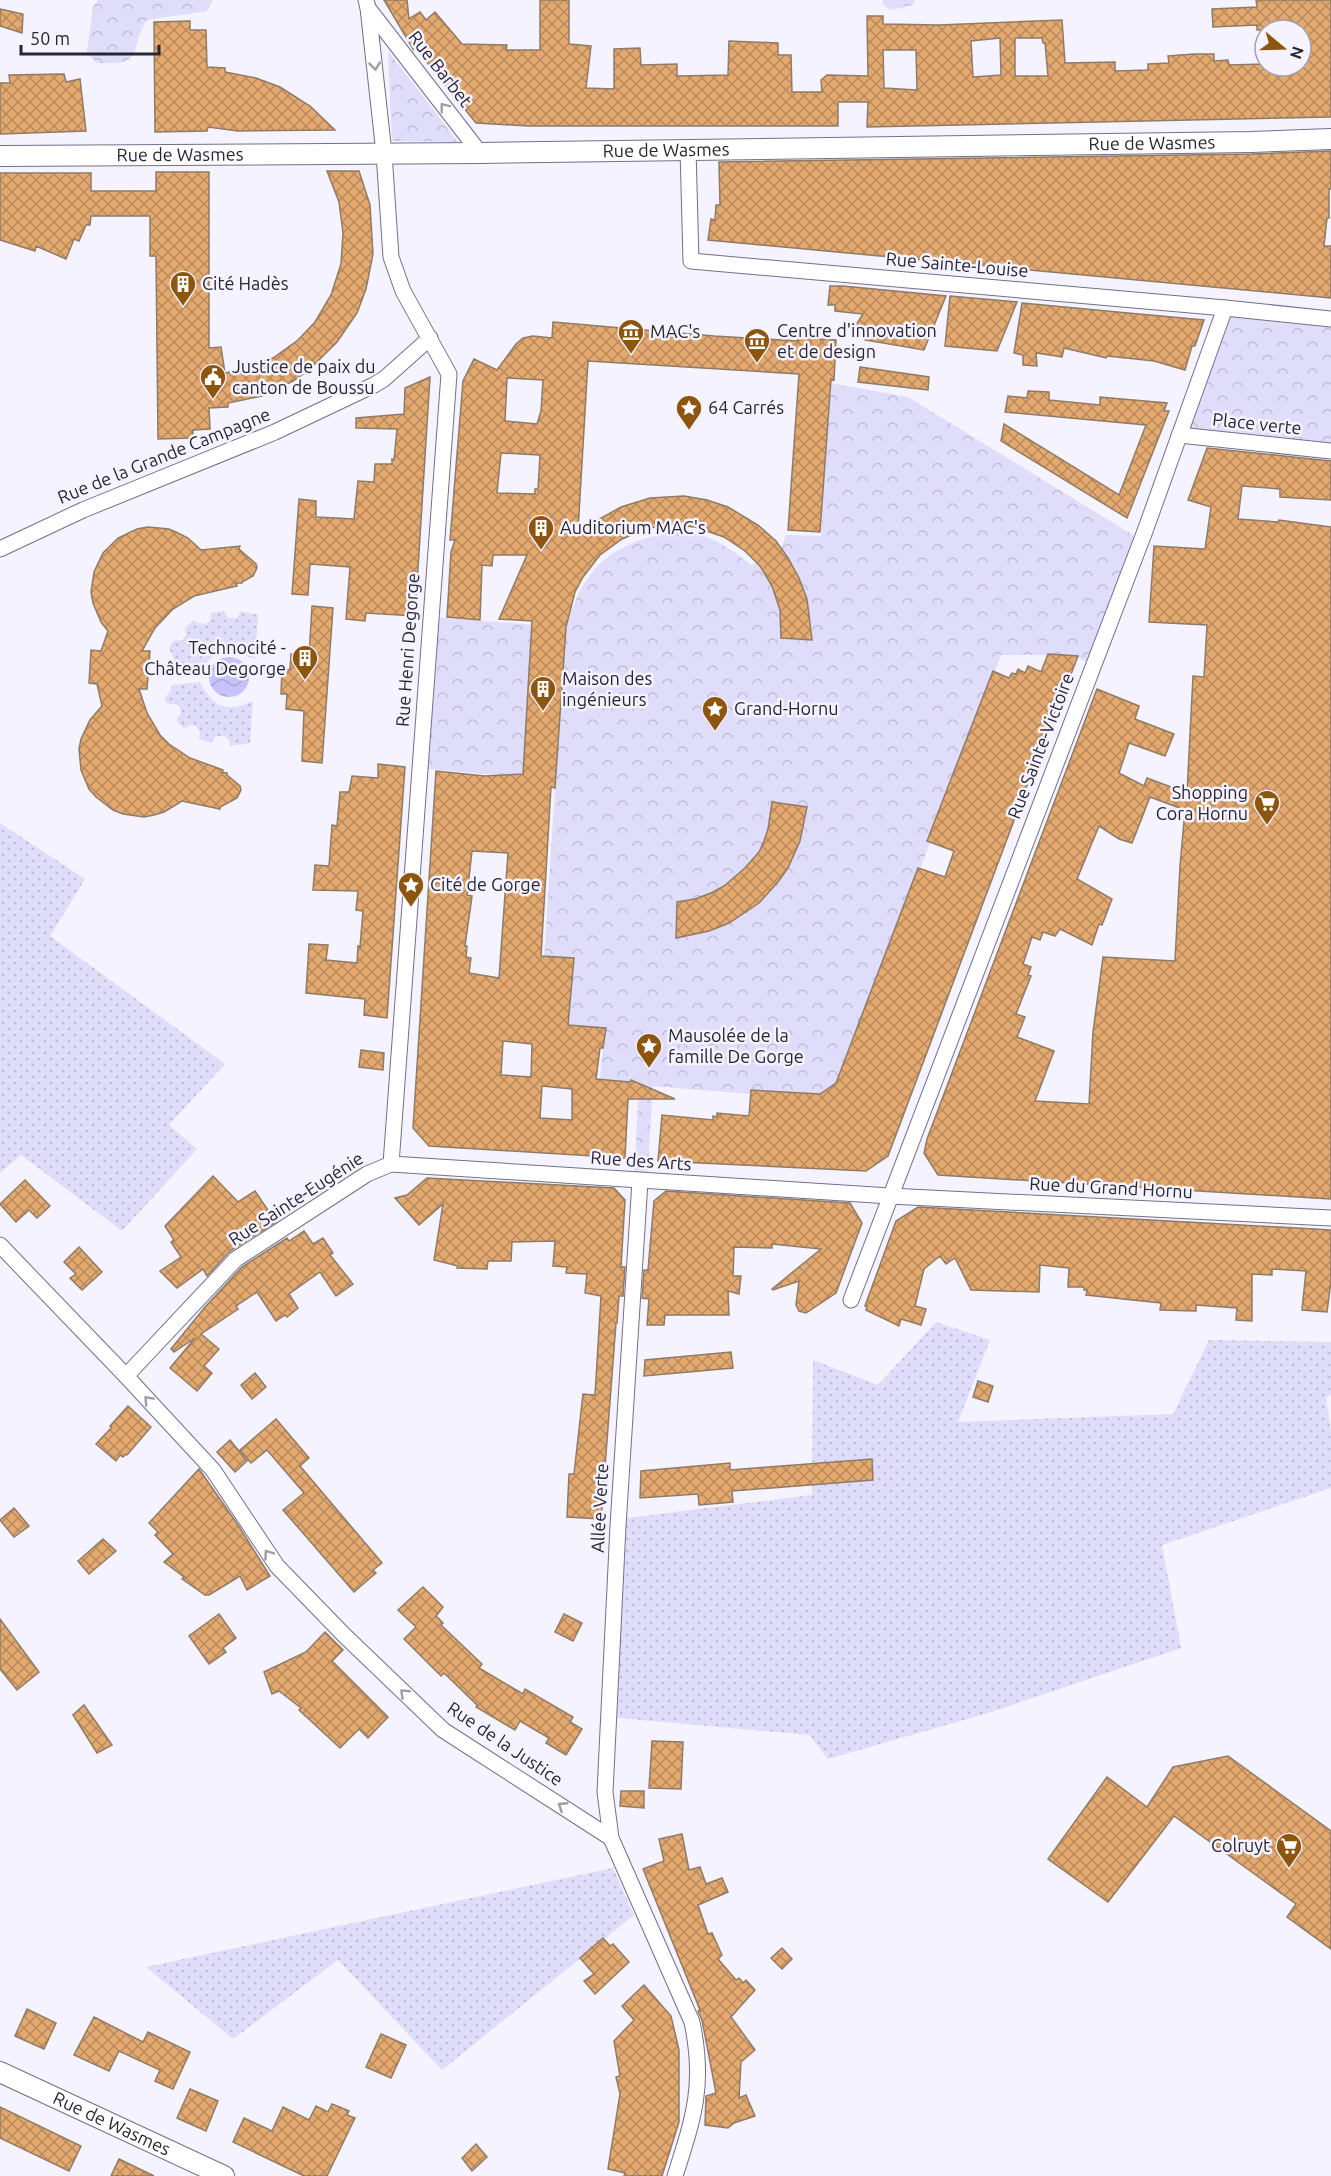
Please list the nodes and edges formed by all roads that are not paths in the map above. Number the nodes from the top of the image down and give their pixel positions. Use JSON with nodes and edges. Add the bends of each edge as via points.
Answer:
{"nodes":[{"id":1,"x":367,"y":4,"type":"edge"},
{"id":2,"x":1331,"y":139,"type":"edge"},
{"id":3,"x":688,"y":149,"type":"junction"},
{"id":4,"x":384,"y":153,"type":"junction"},
{"id":5,"x":480,"y":153,"type":"junction"},
{"id":6,"x":0,"y":156,"type":"edge"},
{"id":7,"x":1225,"y":308,"type":"junction"},
{"id":8,"x":1331,"y":319,"type":"edge"},
{"id":9,"x":430,"y":338,"type":"junction"},
{"id":10,"x":1179,"y":435,"type":"junction"},
{"id":11,"x":1331,"y":451,"type":"edge"},
{"id":12,"x":0,"y":549,"type":"edge"},
{"id":13,"x":391,"y":1164,"type":"junction"},
{"id":14,"x":640,"y":1180,"type":"junction"},
{"id":15,"x":890,"y":1196,"type":"junction"},
{"id":16,"x":1331,"y":1218,"type":"edge"},
{"id":17,"x":0,"y":1245,"type":"edge"},
{"id":18,"x":851,"y":1300,"type":"dead end"},
{"id":19,"x":126,"y":1376,"type":"junction"},
{"id":20,"x":611,"y":1838,"type":"junction"},
{"id":21,"x":0,"y":2072,"type":"edge"},
{"id":22,"x":224,"y":2176,"type":"edge"},
{"id":23,"x":675,"y":2176,"type":"edge"}],
"edges":[{"from":1,"to":4,"type":"street","name":"Rue Barbet","one_way":true},
{"from":5,"to":1,"type":"street","name":"Rue Barbet","one_way":true},
{"from":2,"to":3,"type":"street","name":"Rue de Wasmes"},
{"from":3,"to":5,"type":"street","name":"Rue de Wasmes"},
{"from":3,"to":7,"type":"street","name":"Rue Sainte-Louise","via":[[691,261]]},
{"from":4,"to":5,"type":"street","name":"Rue de Wasmes"},
{"from":4,"to":6,"type":"street","name":"Rue de Wasmes"},
{"from":4,"to":9,"type":"street","name":"Rue Henri Degorge","via":[[391,257],[403,291]]},
{"from":7,"to":8,"type":"street","name":"Rue Sainte-Louise"},
{"from":7,"to":10,"type":"street","name":"Rue Sainte-Victoire"},
{"from":9,"to":12,"type":"street","name":"Rue de la Grande Campagne","via":[[374,385],[275,432],[82,510]]},
{"from":9,"to":13,"type":"street","name":"Rue Henri Degorge","via":[[449,374]]},
{"from":10,"to":11,"type":"street","name":"Place verte"},
{"from":10,"to":15,"type":"street","name":"Rue Sainte-Victoire"},
{"from":13,"to":14,"type":"street","name":"Rue des Arts"},
{"from":13,"to":19,"type":"street","name":"Rue Sainte-Eugénie","via":[[367,1174],[236,1259]]},
{"from":14,"to":15,"type":"street","name":"Rue des Arts"},
{"from":14,"to":20,"type":"street","name":"Allée Verte","via":[[605,1792]]},
{"from":15,"to":16,"type":"street","name":"Rue du Grand Hornu"},
{"from":15,"to":18,"type":"street","name":"Rue Sainte-Victoire"},
{"from":17,"to":19,"type":"street","name":"Rue de la Justice"},
{"from":20,"to":19,"type":"street","name":"Rue de la Justice","one_way":true,"via":[[443,1730],[276,1566],[213,1470]]},
{"from":20,"to":23,"type":"street","via":[[692,2022],[697,2046],[696,2102]]},
{"from":21,"to":22,"type":"street","name":"Rue de Wasmes"}]}
